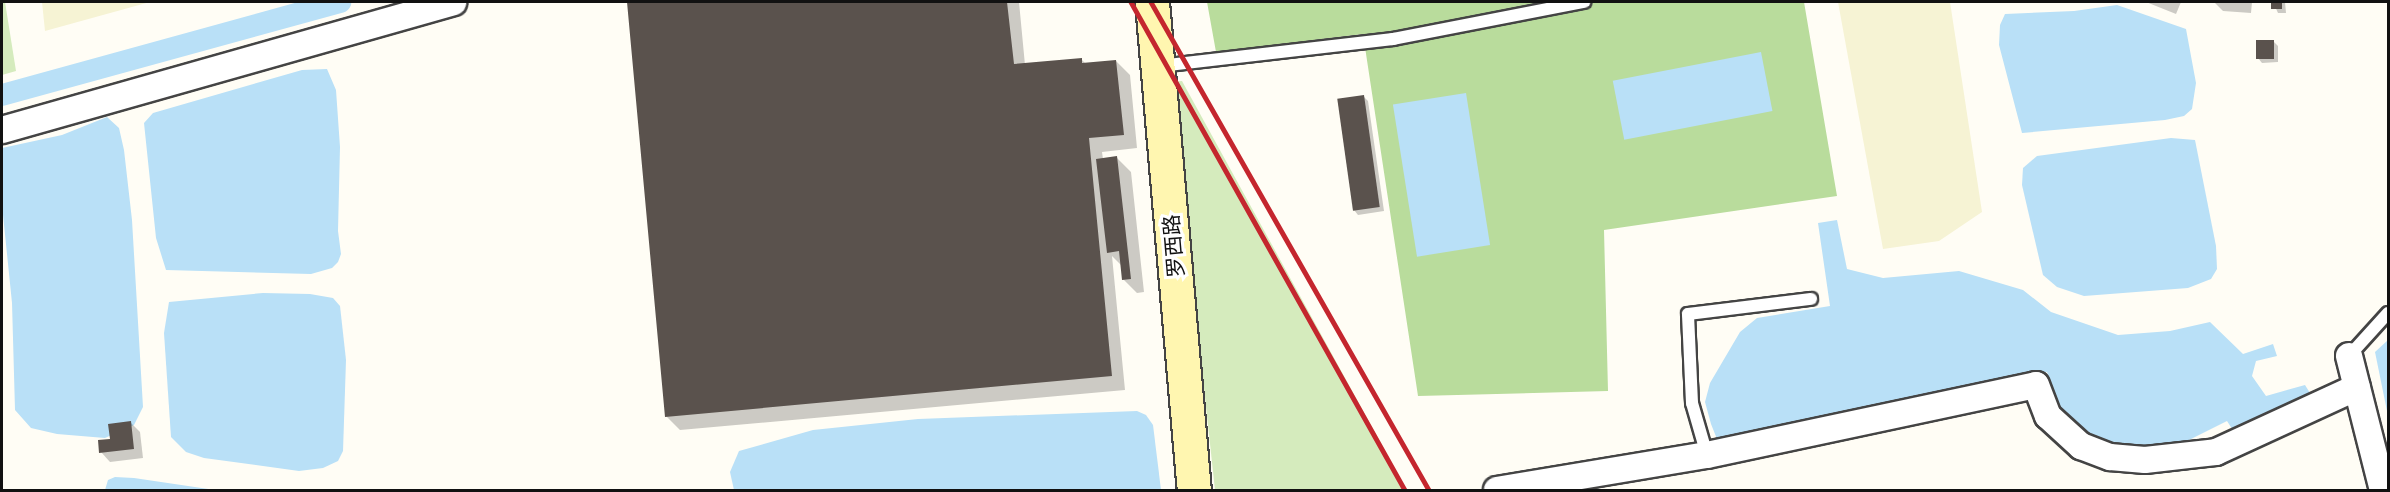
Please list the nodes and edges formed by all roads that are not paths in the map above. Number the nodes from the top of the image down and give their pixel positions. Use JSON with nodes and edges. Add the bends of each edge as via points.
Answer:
{"nodes":[{"id":1,"x":453,"y":2,"type":"edge"},
{"id":2,"x":1152,"y":2,"type":"edge"},
{"id":3,"x":1584,"y":2,"type":"edge"},
{"id":4,"x":1158,"y":66,"type":"junction"},
{"id":5,"x":2,"y":130,"type":"edge"},
{"id":6,"x":1811,"y":299,"type":"dead end"},
{"id":7,"x":2388,"y":312,"type":"edge"},
{"id":8,"x":2349,"y":356,"type":"joint"},
{"id":9,"x":2356,"y":387,"type":"junction"},
{"id":10,"x":1707,"y":455,"type":"junction"},
{"id":11,"x":1587,"y":484,"type":"edge"},
{"id":12,"x":1194,"y":490,"type":"edge"},
{"id":13,"x":1497,"y":490,"type":"edge"},
{"id":14,"x":2382,"y":490,"type":"edge"}],
"edges":[{"from":1,"to":5,"type":"street"},
{"from":2,"to":4,"type":"street","name":"罗西路"},
{"from":3,"to":4,"type":"lane","via":[[1393,39]]},
{"from":4,"to":12,"type":"street","name":"罗西路"},
{"from":6,"to":10,"type":"lane","via":[[1688,314],[1692,404]]},
{"from":7,"to":8,"type":"lane"},
{"from":8,"to":9,"type":"street"},
{"from":9,"to":10,"type":"street","via":[[2216,452],[2145,460],[2110,457],[2081,446],[2048,416],[2036,385]]},
{"from":9,"to":14,"type":"street"},
{"from":10,"to":11,"type":"street"},
{"from":11,"to":13,"type":"street"}]}
